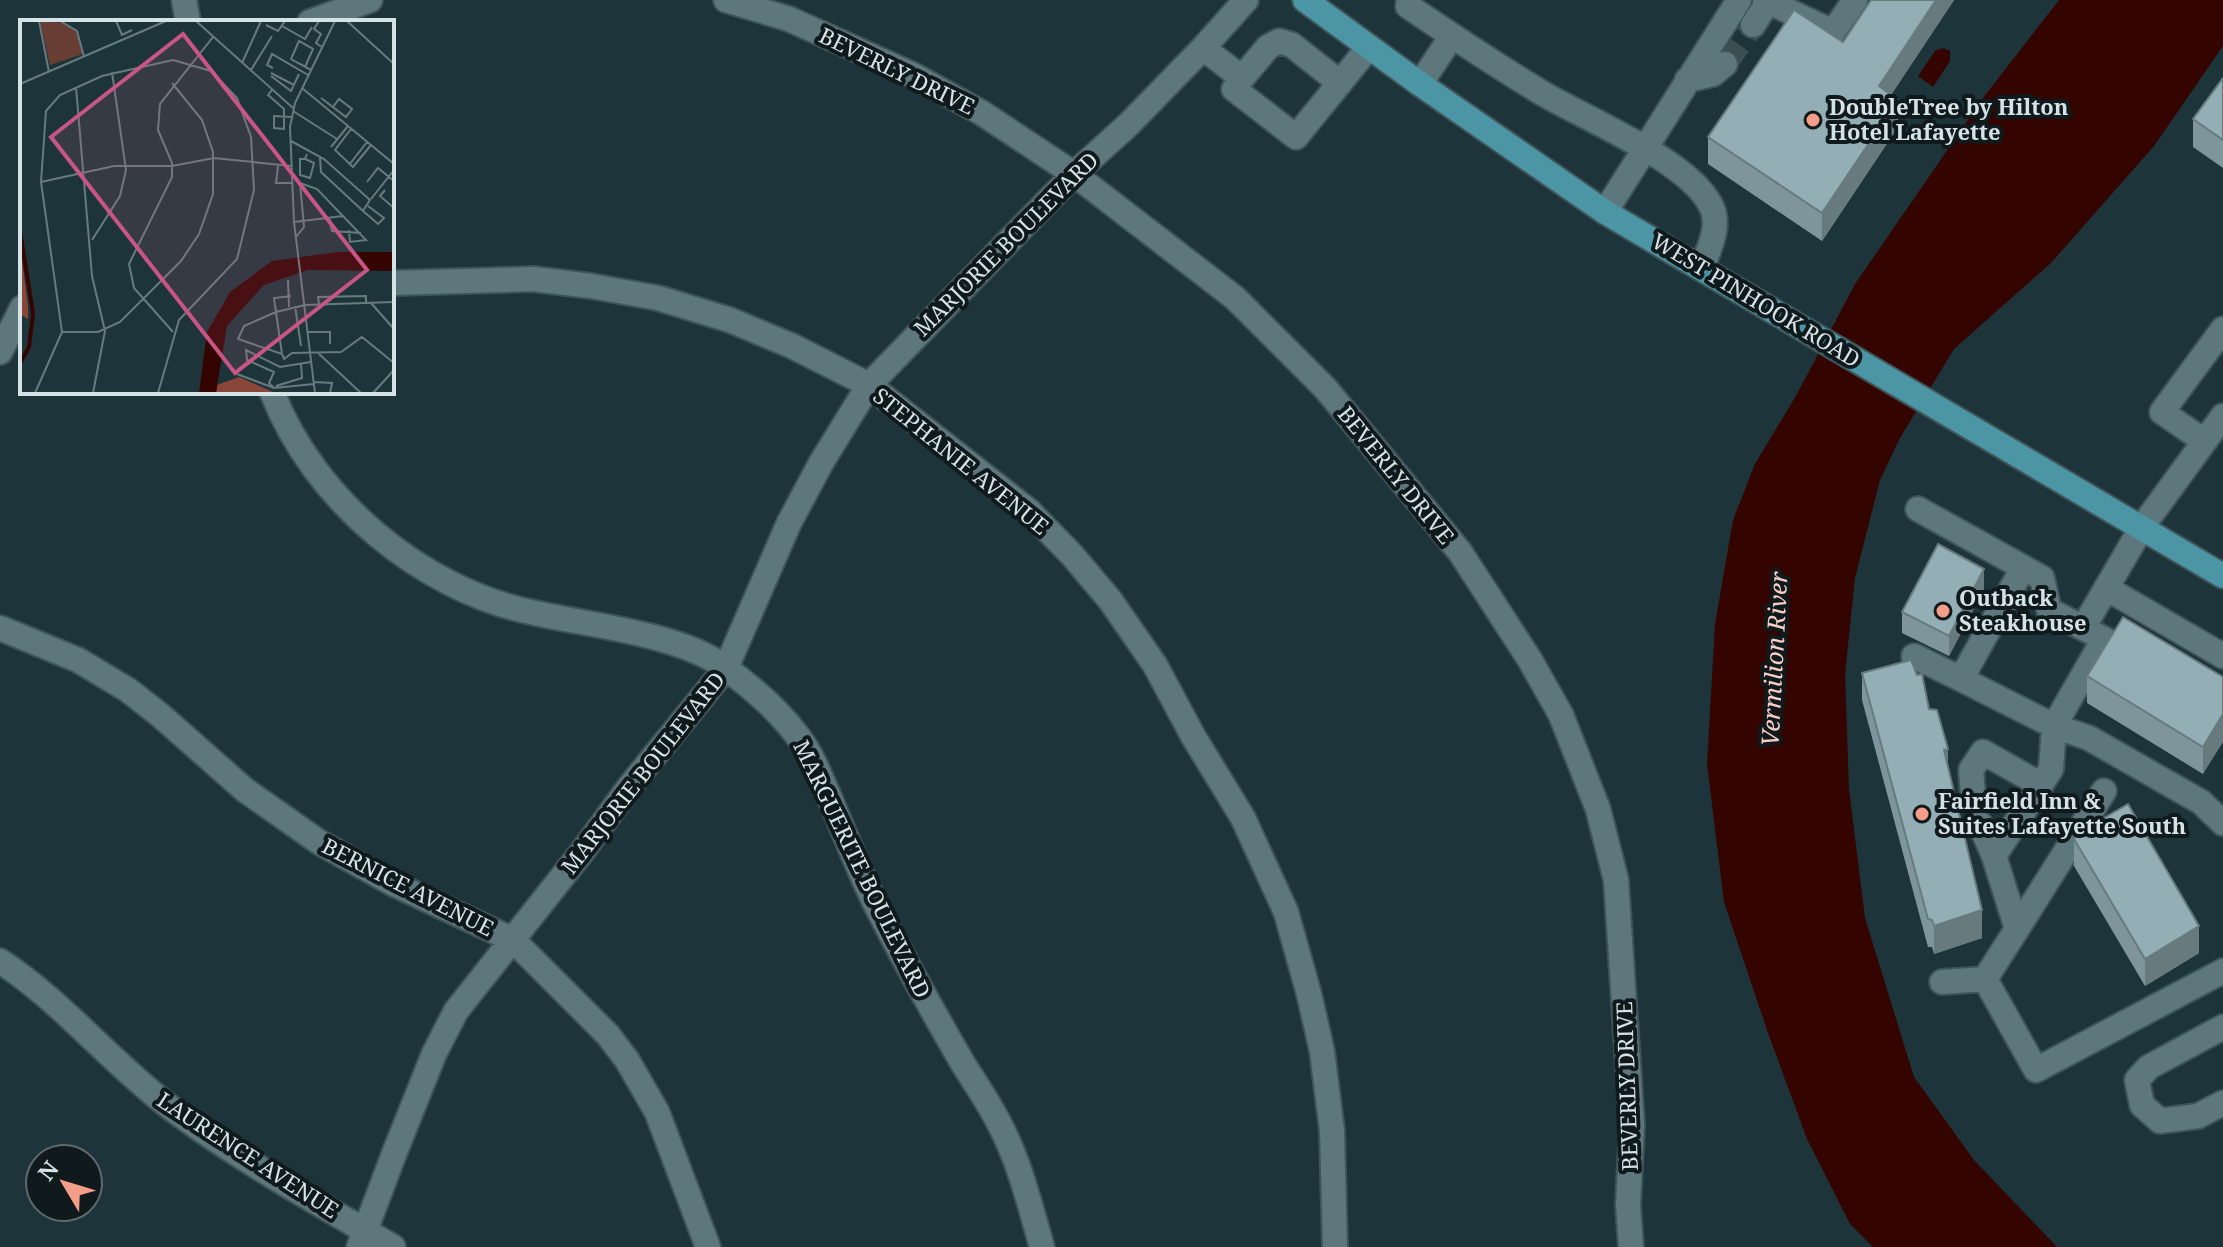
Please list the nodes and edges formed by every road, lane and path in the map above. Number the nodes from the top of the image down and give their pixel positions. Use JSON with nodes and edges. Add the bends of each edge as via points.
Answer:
{"nodes":[{"id":1,"x":184,"y":0,"type":"edge"},
{"id":2,"x":370,"y":0,"type":"edge"},
{"id":3,"x":726,"y":0,"type":"edge"},
{"id":4,"x":1246,"y":0,"type":"edge"},
{"id":5,"x":1305,"y":0,"type":"edge"},
{"id":6,"x":1409,"y":0,"type":"edge"},
{"id":7,"x":1739,"y":0,"type":"edge"},
{"id":8,"x":1855,"y":0,"type":"edge"},
{"id":9,"x":1766,"y":1,"type":"edge"},
{"id":10,"x":188,"y":20,"type":"edge"},
{"id":11,"x":315,"y":20,"type":"edge"},
{"id":12,"x":1753,"y":25,"type":"tunnel mouth"},
{"id":13,"x":1452,"y":36,"type":"junction"},
{"id":14,"x":1369,"y":47,"type":"junction"},
{"id":15,"x":1203,"y":48,"type":"junction"},
{"id":16,"x":1725,"y":64,"type":"tunnel mouth"},
{"id":17,"x":1242,"y":78,"type":"junction"},
{"id":18,"x":1687,"y":80,"type":"junction"},
{"id":19,"x":1340,"y":83,"type":"junction"},
{"id":20,"x":1420,"y":84,"type":"junction"},
{"id":21,"x":1645,"y":149,"type":"junction"},
{"id":22,"x":1074,"y":174,"type":"junction"},
{"id":23,"x":1605,"y":212,"type":"junction"},
{"id":24,"x":1702,"y":268,"type":"junction"},
{"id":25,"x":394,"y":283,"type":"edge"},
{"id":26,"x":20,"y":312,"type":"edge"},
{"id":27,"x":2223,"y":329,"type":"edge"},
{"id":28,"x":0,"y":352,"type":"edge"},
{"id":29,"x":869,"y":385,"type":"junction"},
{"id":30,"x":273,"y":394,"type":"edge"},
{"id":31,"x":2223,"y":416,"type":"edge"},
{"id":32,"x":2204,"y":441,"type":"junction"},
{"id":33,"x":1918,"y":509,"type":"dead end"},
{"id":34,"x":2142,"y":527,"type":"junction"},
{"id":35,"x":2023,"y":568,"type":"junction"},
{"id":36,"x":2223,"y":576,"type":"edge"},
{"id":37,"x":2106,"y":588,"type":"junction"},
{"id":38,"x":0,"y":628,"type":"edge"},
{"id":39,"x":2083,"y":628,"type":"junction"},
{"id":40,"x":1914,"y":656,"type":"dead end"},
{"id":41,"x":2223,"y":656,"type":"edge"},
{"id":42,"x":726,"y":668,"type":"junction"},
{"id":43,"x":1961,"y":679,"type":"junction"},
{"id":44,"x":2054,"y":726,"type":"junction"},
{"id":45,"x":2041,"y":785,"type":"junction"},
{"id":46,"x":2104,"y":791,"type":"dead end"},
{"id":47,"x":1973,"y":795,"type":"dead end"},
{"id":48,"x":2223,"y":823,"type":"edge"},
{"id":49,"x":1980,"y":824,"type":"dead end"},
{"id":50,"x":1994,"y":856,"type":"junction"},
{"id":51,"x":2017,"y":929,"type":"junction"},
{"id":52,"x":513,"y":940,"type":"junction"},
{"id":53,"x":0,"y":961,"type":"edge"},
{"id":54,"x":2223,"y":971,"type":"edge"},
{"id":55,"x":1985,"y":979,"type":"junction"},
{"id":56,"x":1942,"y":982,"type":"dead end"},
{"id":57,"x":2223,"y":1027,"type":"edge"},
{"id":58,"x":2223,"y":1103,"type":"edge"},
{"id":59,"x":362,"y":1239,"type":"edge"},
{"id":60,"x":393,"y":1247,"type":"edge"},
{"id":61,"x":708,"y":1247,"type":"edge"},
{"id":62,"x":1042,"y":1247,"type":"edge"},
{"id":63,"x":1335,"y":1247,"type":"edge"},
{"id":64,"x":1631,"y":1247,"type":"edge"}],
"edges":[{"from":1,"to":10,"type":"street"},
{"from":2,"to":11,"type":"street"},
{"from":3,"to":22,"type":"street","name":"BEVERLY DRIVE","via":[[789,19],[913,75]]},
{"from":4,"to":15,"type":"street","name":"MARJORIE BOULEVARD"},
{"from":5,"to":14,"type":"main road","name":"WEST PINHOOK ROAD"},
{"from":6,"to":13,"type":"street","via":[[1408,6]]},
{"from":7,"to":18,"type":"street"},
{"from":8,"to":9,"type":"street","via":[[1833,32]]},
{"from":9,"to":12,"type":"street"},
{"from":13,"to":20,"type":"street"},
{"from":13,"to":21,"type":"street"},
{"from":14,"to":19,"type":"street"},
{"from":14,"to":20,"type":"main road","name":"WEST PINHOOK ROAD"},
{"from":15,"to":17,"type":"street"},
{"from":15,"to":22,"type":"street","name":"MARJORIE BOULEVARD"},
{"from":16,"to":18,"type":"street","via":[[1713,74]]},
{"from":17,"to":19,"type":"street","via":[[1279,41],[1292,45]]},
{"from":17,"to":19,"type":"street","via":[[1234,89],[1296,137]]},
{"from":18,"to":21,"type":"street"},
{"from":20,"to":23,"type":"main road","name":"WEST PINHOOK ROAD"},
{"from":21,"to":23,"type":"street"},
{"from":21,"to":24,"type":"street","via":[[1682,173],[1710,203],[1716,225]]},
{"from":22,"to":29,"type":"street","name":"MARJORIE BOULEVARD"},
{"from":22,"to":64,"type":"street","name":"BEVERLY DRIVE","via":[[1235,298],[1326,389],[1460,552],[1561,715],[1598,809],[1616,880],[1632,1125]]},
{"from":23,"to":24,"type":"main road","name":"WEST PINHOOK ROAD"},
{"from":24,"to":34,"type":"main road","name":"WEST PINHOOK ROAD"},
{"from":25,"to":29,"type":"street","name":"STEPHANIE AVENUE","via":[[533,279],[658,298],[730,320]]},
{"from":26,"to":28,"type":"street"},
{"from":27,"to":32,"type":"street","via":[[2162,412]]},
{"from":29,"to":42,"type":"street","name":"MARJORIE BOULEVARD","via":[[789,523]]},
{"from":29,"to":63,"type":"street","name":"STEPHANIE AVENUE","via":[[1029,511],[1072,555],[1155,665],[1243,818],[1286,912],[1322,1051],[1332,1131]]},
{"from":30,"to":42,"type":"street","name":"MARGUERITE BOULEVARD","via":[[318,473],[383,540],[420,568],[490,601],[655,639]]},
{"from":31,"to":32,"type":"street"},
{"from":32,"to":34,"type":"street"},
{"from":33,"to":35,"type":"street"},
{"from":34,"to":36,"type":"main road","name":"WEST PINHOOK ROAD"},
{"from":34,"to":37,"type":"street"},
{"from":35,"to":39,"type":"street","via":[[2042,578],[2049,610]]},
{"from":35,"to":43,"type":"street"},
{"from":37,"to":39,"type":"street"},
{"from":37,"to":41,"type":"street"},
{"from":38,"to":52,"type":"street","name":"BERNICE AVENUE","via":[[78,660],[128,690],[245,790],[319,842]]},
{"from":39,"to":44,"type":"street","via":[[2104,639]]},
{"from":40,"to":43,"type":"street"},
{"from":42,"to":52,"type":"street","name":"MARJORIE BOULEVARD"},
{"from":42,"to":62,"type":"street","name":"MARGUERITE BOULEVARD","via":[[766,701],[807,749],[903,959],[1000,1124]]},
{"from":43,"to":44,"type":"street"},
{"from":44,"to":45,"type":"street","via":[[2051,769]]},
{"from":44,"to":48,"type":"street","via":[[2089,738],[2188,794]]},
{"from":45,"to":47,"type":"street","via":[[1983,752],[1971,770]]},
{"from":45,"to":50,"type":"street"},
{"from":46,"to":51,"type":"street"},
{"from":49,"to":50,"type":"street"},
{"from":50,"to":51,"type":"street"},
{"from":51,"to":55,"type":"street"},
{"from":52,"to":59,"type":"street","name":"MARJORIE BOULEVARD","via":[[466,995],[434,1054]]},
{"from":52,"to":61,"type":"street","name":"BERNICE AVENUE","via":[[627,1060],[657,1112]]},
{"from":53,"to":59,"type":"street","name":"LAURENCE AVENUE","via":[[41,991],[170,1108]]},
{"from":54,"to":55,"type":"street","via":[[2036,1070]]},
{"from":55,"to":56,"type":"street"},
{"from":57,"to":58,"type":"street","via":[[2149,1067],[2137,1080],[2142,1105],[2160,1121],[2198,1116]]},
{"from":59,"to":60,"type":"street","name":"LAURENCE AVENUE"}]}
